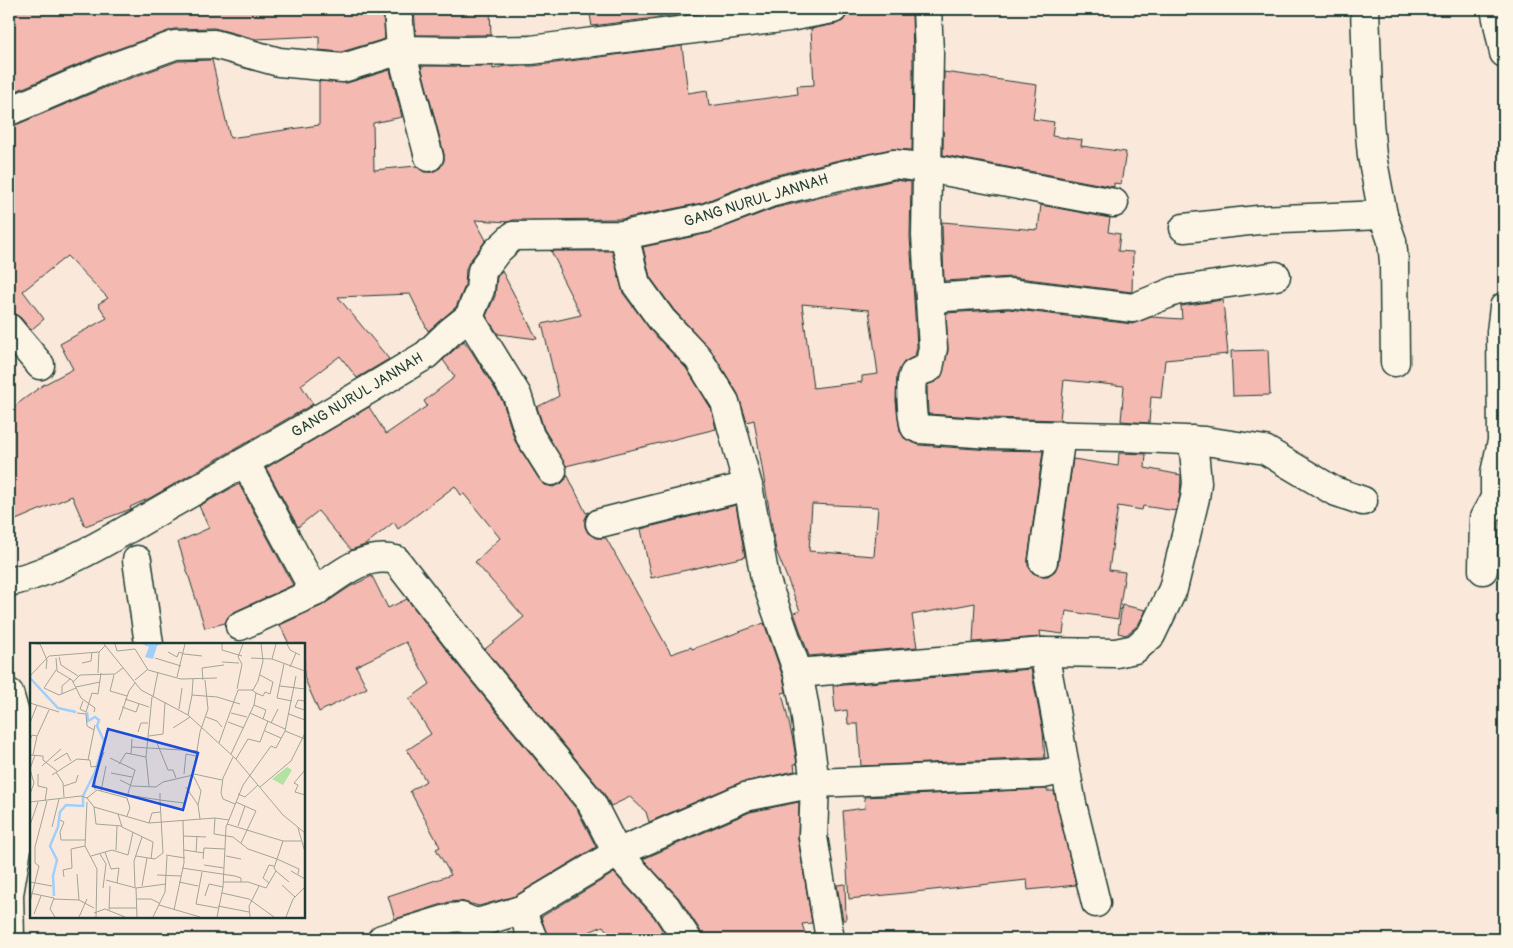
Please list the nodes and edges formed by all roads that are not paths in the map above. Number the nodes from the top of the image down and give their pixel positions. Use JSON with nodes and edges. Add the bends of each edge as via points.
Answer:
{"nodes":[{"id":1,"x":398,"y":9,"type":"edge"},
{"id":2,"x":833,"y":9,"type":"edge"},
{"id":3,"x":927,"y":9,"type":"edge"},
{"id":4,"x":1365,"y":9,"type":"edge"},
{"id":5,"x":1495,"y":9,"type":"edge"},
{"id":6,"x":401,"y":50,"type":"junction"},
{"id":7,"x":1504,"y":53,"type":"edge"},
{"id":8,"x":12,"y":110,"type":"dead end"},
{"id":9,"x":430,"y":157,"type":"dead end"},
{"id":10,"x":928,"y":168,"type":"junction"},
{"id":11,"x":1114,"y":203,"type":"dead end"},
{"id":12,"x":1383,"y":215,"type":"junction"},
{"id":13,"x":1184,"y":228,"type":"dead end"},
{"id":14,"x":624,"y":235,"type":"junction"},
{"id":15,"x":1276,"y":276,"type":"dead end"},
{"id":16,"x":930,"y":298,"type":"junction"},
{"id":17,"x":469,"y":317,"type":"junction"},
{"id":18,"x":1503,"y":323,"type":"edge"},
{"id":19,"x":9,"y":328,"type":"edge"},
{"id":20,"x":1395,"y":362,"type":"dead end"},
{"id":21,"x":40,"y":365,"type":"dead end"},
{"id":22,"x":1061,"y":435,"type":"junction"},
{"id":23,"x":1193,"y":440,"type":"junction"},
{"id":24,"x":245,"y":462,"type":"junction"},
{"id":25,"x":552,"y":471,"type":"dead end"},
{"id":26,"x":748,"y":486,"type":"junction"},
{"id":27,"x":1363,"y":501,"type":"dead end"},
{"id":28,"x":600,"y":523,"type":"dead end"},
{"id":29,"x":137,"y":560,"type":"dead end"},
{"id":30,"x":1043,"y":561,"type":"dead end"},
{"id":31,"x":1483,"y":570,"type":"dead end"},
{"id":32,"x":9,"y":582,"type":"edge"},
{"id":33,"x":315,"y":592,"type":"junction"},
{"id":34,"x":240,"y":626,"type":"dead end"},
{"id":35,"x":149,"y":643,"type":"edge"},
{"id":36,"x":1044,"y":652,"type":"junction"},
{"id":37,"x":798,"y":673,"type":"junction"},
{"id":38,"x":9,"y":693,"type":"edge"},
{"id":39,"x":1065,"y":769,"type":"junction"},
{"id":40,"x":814,"y":783,"type":"junction"},
{"id":41,"x":617,"y":853,"type":"junction"},
{"id":42,"x":9,"y":894,"type":"edge"},
{"id":43,"x":30,"y":896,"type":"edge"},
{"id":44,"x":1096,"y":903,"type":"dead end"},
{"id":45,"x":521,"y":910,"type":"junction"},
{"id":46,"x":10,"y":939,"type":"edge"},
{"id":47,"x":382,"y":939,"type":"edge"},
{"id":48,"x":533,"y":939,"type":"edge"},
{"id":49,"x":687,"y":939,"type":"edge"},
{"id":50,"x":830,"y":939,"type":"edge"}],
"edges":[{"from":1,"to":6,"type":"street"},
{"from":2,"to":6,"type":"street","via":[[531,50]]},
{"from":3,"to":10,"type":"street"},
{"from":4,"to":12,"type":"street","via":[[1369,122]]},
{"from":5,"to":7,"type":"street"},
{"from":6,"to":8,"type":"street","via":[[343,68],[279,62],[214,44],[175,45],[103,71]]},
{"from":6,"to":9,"type":"street"},
{"from":10,"to":11,"type":"street","name":"GANG NURUL JANNAH"},
{"from":10,"to":14,"type":"street","name":"GANG NURUL JANNAH","via":[[894,164],[839,176],[770,193],[706,218]]},
{"from":10,"to":16,"type":"street","via":[[926,236]]},
{"from":12,"to":13,"type":"street","via":[[1258,220]]},
{"from":12,"to":20,"type":"street","via":[[1392,241],[1394,262]]},
{"from":14,"to":17,"type":"street","name":"GANG NURUL JANNAH","via":[[513,236],[482,271],[480,290]]},
{"from":14,"to":26,"type":"street","via":[[636,284],[662,320],[698,358],[725,402]]},
{"from":15,"to":16,"type":"street","via":[[1175,291],[1133,308],[1009,293]]},
{"from":16,"to":22,"type":"street","via":[[933,348],[929,368],[913,376],[915,427]]},
{"from":17,"to":24,"type":"street","name":"GANG NURUL JANNAH","via":[[426,355]]},
{"from":17,"to":25,"type":"street","via":[[517,395],[530,436]]},
{"from":18,"to":31,"type":"street","via":[[1502,441],[1495,473],[1495,498],[1484,518]]},
{"from":19,"to":21,"type":"street"},
{"from":22,"to":23,"type":"street"},
{"from":22,"to":30,"type":"street"},
{"from":23,"to":27,"type":"street","via":[[1265,450],[1334,491]]},
{"from":23,"to":36,"type":"street","via":[[1197,483],[1195,498],[1173,589],[1151,635],[1129,652]]},
{"from":24,"to":32,"type":"street","name":"GANG NURUL JANNAH","via":[[51,569]]},
{"from":24,"to":33,"type":"street"},
{"from":26,"to":28,"type":"street"},
{"from":26,"to":37,"type":"street","via":[[765,578]]},
{"from":29,"to":35,"type":"street"},
{"from":33,"to":34,"type":"street"},
{"from":33,"to":41,"type":"street","via":[[355,564],[372,558],[396,560],[591,802]]},
{"from":36,"to":37,"type":"street"},
{"from":36,"to":39,"type":"street"},
{"from":37,"to":40,"type":"street"},
{"from":38,"to":42,"type":"street","via":[[21,735],[26,775],[24,808]]},
{"from":39,"to":40,"type":"street","via":[[1044,774]]},
{"from":39,"to":44,"type":"street"},
{"from":40,"to":41,"type":"street","via":[[746,797]]},
{"from":40,"to":50,"type":"street","via":[[813,837]]},
{"from":41,"to":45,"type":"street"},
{"from":41,"to":49,"type":"street","via":[[666,907]]},
{"from":42,"to":43,"type":"street"},
{"from":42,"to":46,"type":"street"},
{"from":45,"to":47,"type":"street","via":[[481,922],[451,918]]},
{"from":45,"to":48,"type":"street"}]}
